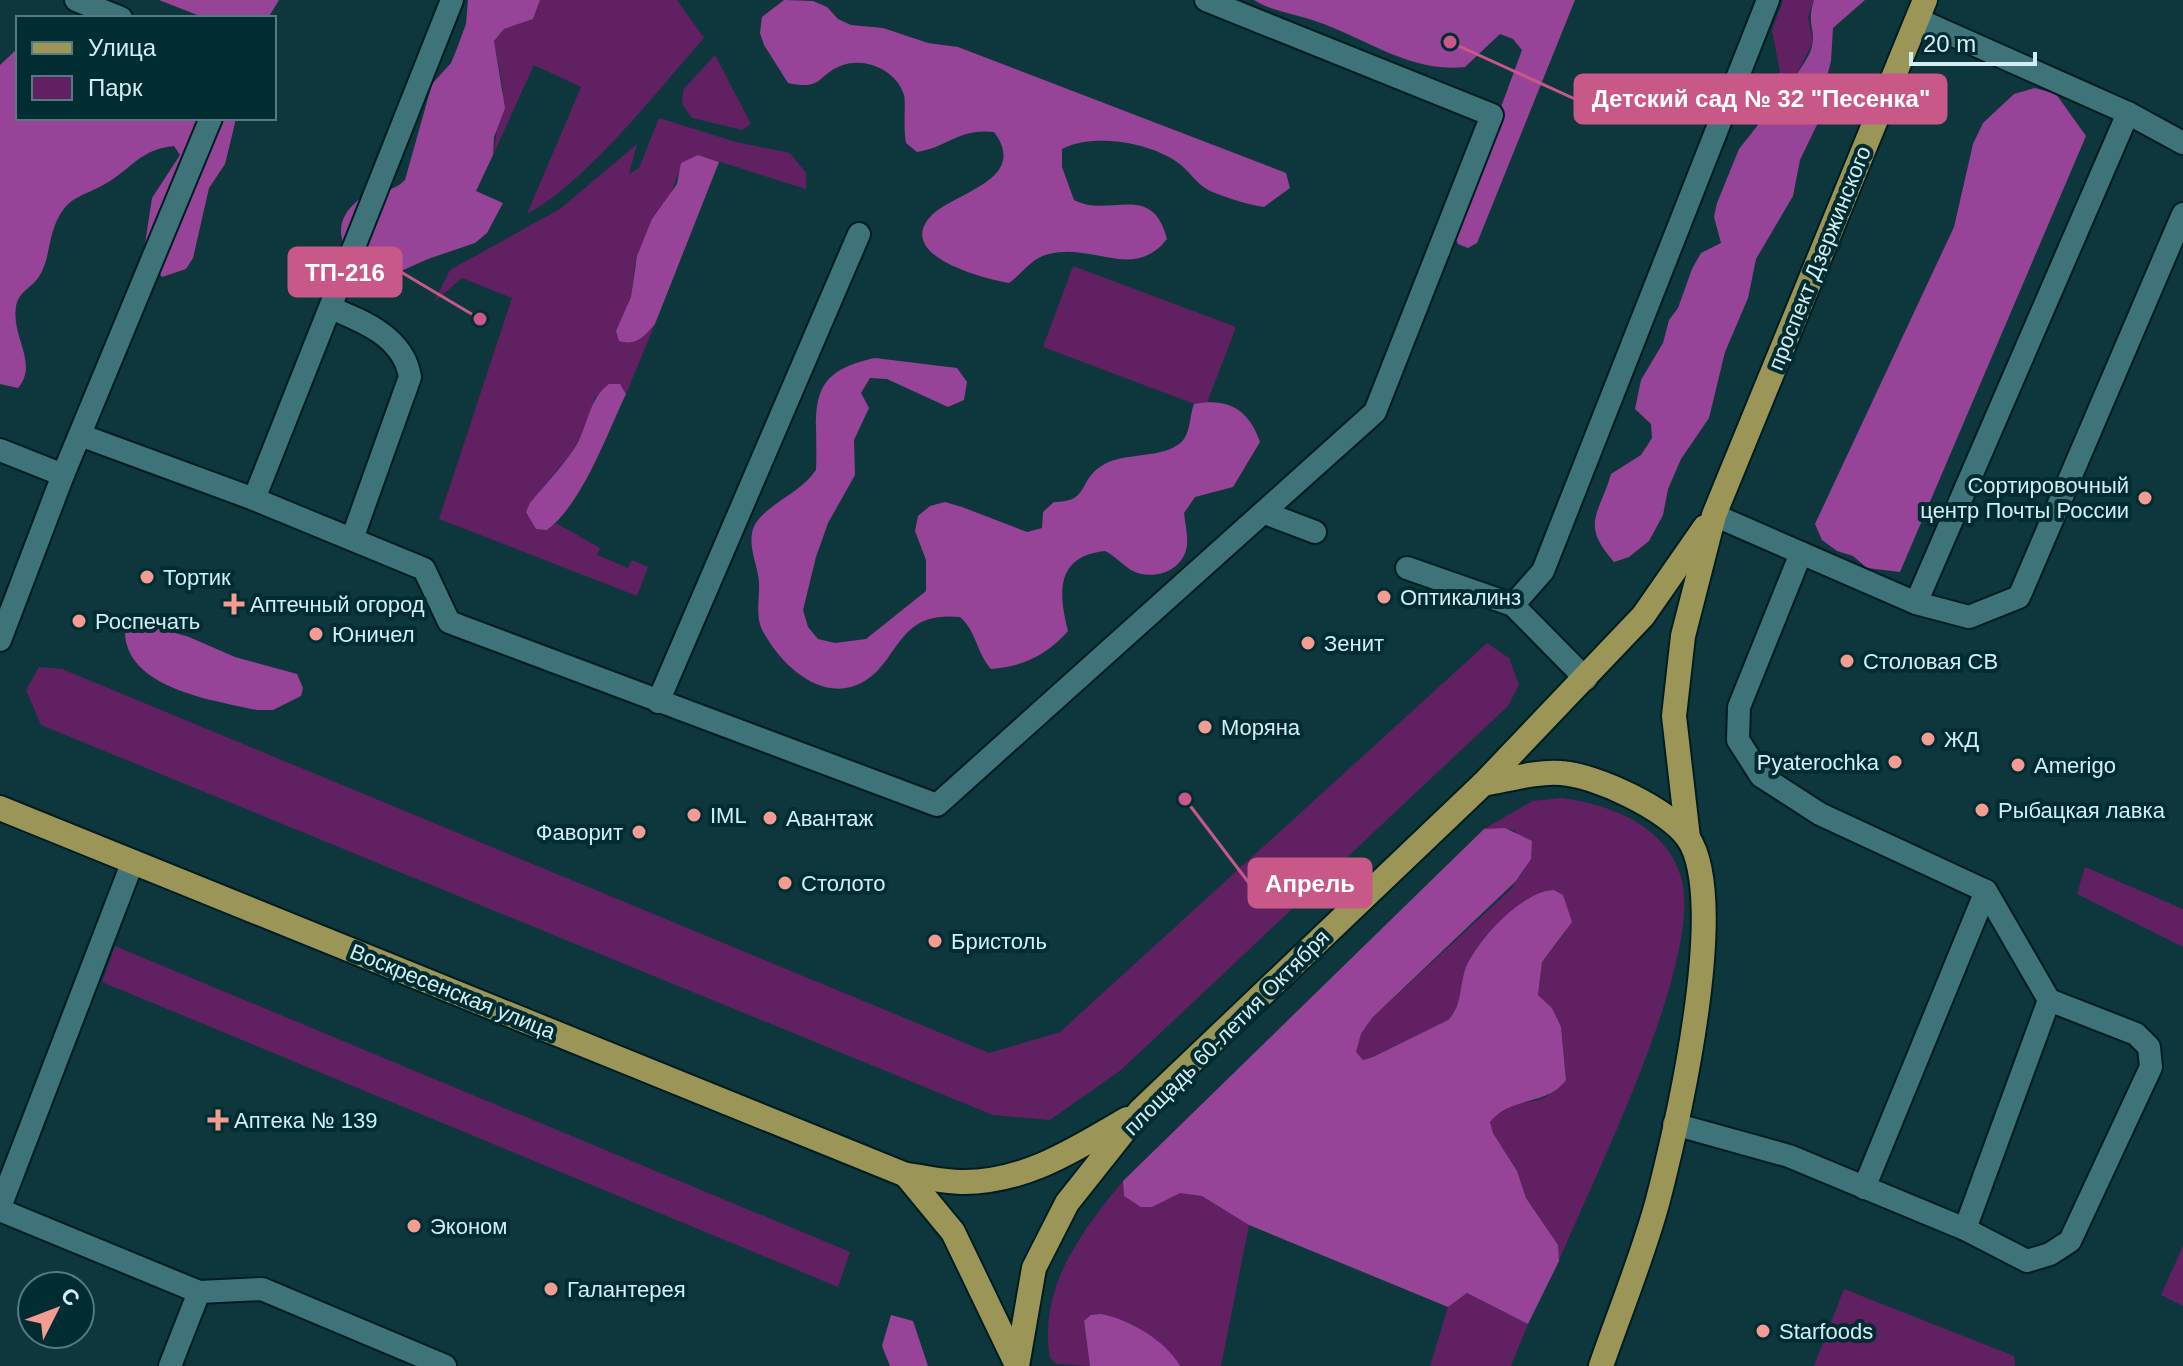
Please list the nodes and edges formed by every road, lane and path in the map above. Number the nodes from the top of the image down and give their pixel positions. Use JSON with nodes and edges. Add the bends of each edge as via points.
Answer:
{"nodes":[{"id":1,"x":76,"y":0,"type":"edge"},
{"id":2,"x":452,"y":0,"type":"edge"},
{"id":3,"x":1206,"y":0,"type":"edge"},
{"id":4,"x":1768,"y":0,"type":"edge"},
{"id":5,"x":1921,"y":10,"type":"edge"},
{"id":6,"x":116,"y":16,"type":"edge"},
{"id":7,"x":2128,"y":113,"type":"junction"},
{"id":8,"x":210,"y":120,"type":"edge"},
{"id":9,"x":2183,"y":143,"type":"edge"},
{"id":10,"x":2183,"y":214,"type":"edge"},
{"id":11,"x":859,"y":234,"type":"dead end"},
{"id":12,"x":331,"y":308,"type":"junction"},
{"id":13,"x":80,"y":435,"type":"junction"},
{"id":14,"x":0,"y":450,"type":"edge"},
{"id":15,"x":63,"y":475,"type":"junction"},
{"id":16,"x":254,"y":499,"type":"junction"},
{"id":17,"x":1265,"y":513,"type":"junction"},
{"id":18,"x":1714,"y":515,"type":"junction"},
{"id":19,"x":1315,"y":532,"type":"dead end"},
{"id":20,"x":352,"y":539,"type":"junction"},
{"id":21,"x":1801,"y":553,"type":"junction"},
{"id":22,"x":1407,"y":568,"type":"dead end"},
{"id":23,"x":1916,"y":603,"type":"junction"},
{"id":24,"x":1513,"y":605,"type":"junction"},
{"id":25,"x":0,"y":640,"type":"edge"},
{"id":26,"x":1586,"y":679,"type":"junction"},
{"id":27,"x":658,"y":702,"type":"junction"},
{"id":28,"x":1483,"y":784,"type":"junction"},
{"id":29,"x":0,"y":808,"type":"edge"},
{"id":30,"x":1688,"y":838,"type":"junction"},
{"id":31,"x":133,"y":861,"type":"junction"},
{"id":32,"x":1986,"y":891,"type":"junction"},
{"id":33,"x":2049,"y":1000,"type":"junction"},
{"id":34,"x":1140,"y":1111,"type":"junction"},
{"id":35,"x":1674,"y":1124,"type":"junction"},
{"id":36,"x":906,"y":1175,"type":"junction"},
{"id":37,"x":1864,"y":1188,"type":"junction"},
{"id":38,"x":0,"y":1208,"type":"edge"},
{"id":39,"x":1965,"y":1229,"type":"junction"},
{"id":40,"x":199,"y":1292,"type":"junction"},
{"id":41,"x":170,"y":1366,"type":"edge"},
{"id":42,"x":445,"y":1366,"type":"edge"},
{"id":43,"x":1017,"y":1366,"type":"edge"},
{"id":44,"x":1601,"y":1366,"type":"edge"}],
"edges":[{"from":1,"to":6,"type":"lane"},
{"from":2,"to":12,"type":"lane"},
{"from":3,"to":17,"type":"lane","via":[[1492,115],[1375,412]]},
{"from":4,"to":24,"type":"lane","via":[[1543,571]]},
{"from":5,"to":7,"type":"lane"},
{"from":5,"to":18,"type":"main road","name":"проспект Дзержинского"},
{"from":7,"to":9,"type":"lane"},
{"from":7,"to":23,"type":"lane"},
{"from":8,"to":13,"type":"lane"},
{"from":10,"to":23,"type":"lane","via":[[2019,597],[1969,617]]},
{"from":11,"to":27,"type":"lane"},
{"from":12,"to":16,"type":"lane"},
{"from":12,"to":20,"type":"lane","via":[[397,345],[408,361],[410,377]]},
{"from":13,"to":15,"type":"lane"},
{"from":13,"to":16,"type":"lane"},
{"from":14,"to":15,"type":"lane"},
{"from":15,"to":25,"type":"lane"},
{"from":16,"to":20,"type":"lane"},
{"from":17,"to":19,"type":"lane"},
{"from":17,"to":27,"type":"lane","via":[[937,805]]},
{"from":18,"to":21,"type":"lane"},
{"from":18,"to":26,"type":"main road","name":"площадь 60-летия Октября","via":[[1643,616]]},
{"from":18,"to":30,"type":"main road","via":[[1683,636],[1674,716]]},
{"from":20,"to":27,"type":"lane","via":[[424,569],[449,622]]},
{"from":21,"to":23,"type":"lane"},
{"from":21,"to":32,"type":"lane","via":[[1739,707],[1738,740],[1761,776],[1820,814]]},
{"from":22,"to":24,"type":"lane"},
{"from":24,"to":26,"type":"lane"},
{"from":26,"to":28,"type":"main road","name":"площадь 60-летия Октября"},
{"from":28,"to":30,"type":"main road","via":[[1559,772],[1592,779],[1643,802]]},
{"from":28,"to":34,"type":"main road","name":"площадь 60-летия Октября"},
{"from":29,"to":31,"type":"main road","name":"Воскресенская улица"},
{"from":30,"to":35,"type":"main road","via":[[1704,888],[1704,953]]},
{"from":31,"to":36,"type":"main road","name":"Воскресенская улица"},
{"from":31,"to":38,"type":"lane"},
{"from":32,"to":33,"type":"lane"},
{"from":32,"to":37,"type":"lane"},
{"from":33,"to":39,"type":"lane"},
{"from":33,"to":39,"type":"lane","via":[[2136,1034],[2149,1047],[2151,1067],[2070,1241],[2027,1261]]},
{"from":34,"to":36,"type":"main road","name":"Воскресенская улица","via":[[1065,1156],[1008,1178],[961,1182]]},
{"from":34,"to":43,"type":"main road","name":"площадь 60-летия Октября","via":[[1067,1203],[1034,1268]]},
{"from":35,"to":37,"type":"lane","via":[[1789,1156]]},
{"from":35,"to":44,"type":"main road","via":[[1657,1201]]},
{"from":36,"to":43,"type":"main road","name":"Воскресенская улица","via":[[953,1232]]},
{"from":37,"to":39,"type":"lane"},
{"from":38,"to":40,"type":"lane"},
{"from":40,"to":41,"type":"lane"},
{"from":40,"to":42,"type":"lane","via":[[262,1289]]}]}
